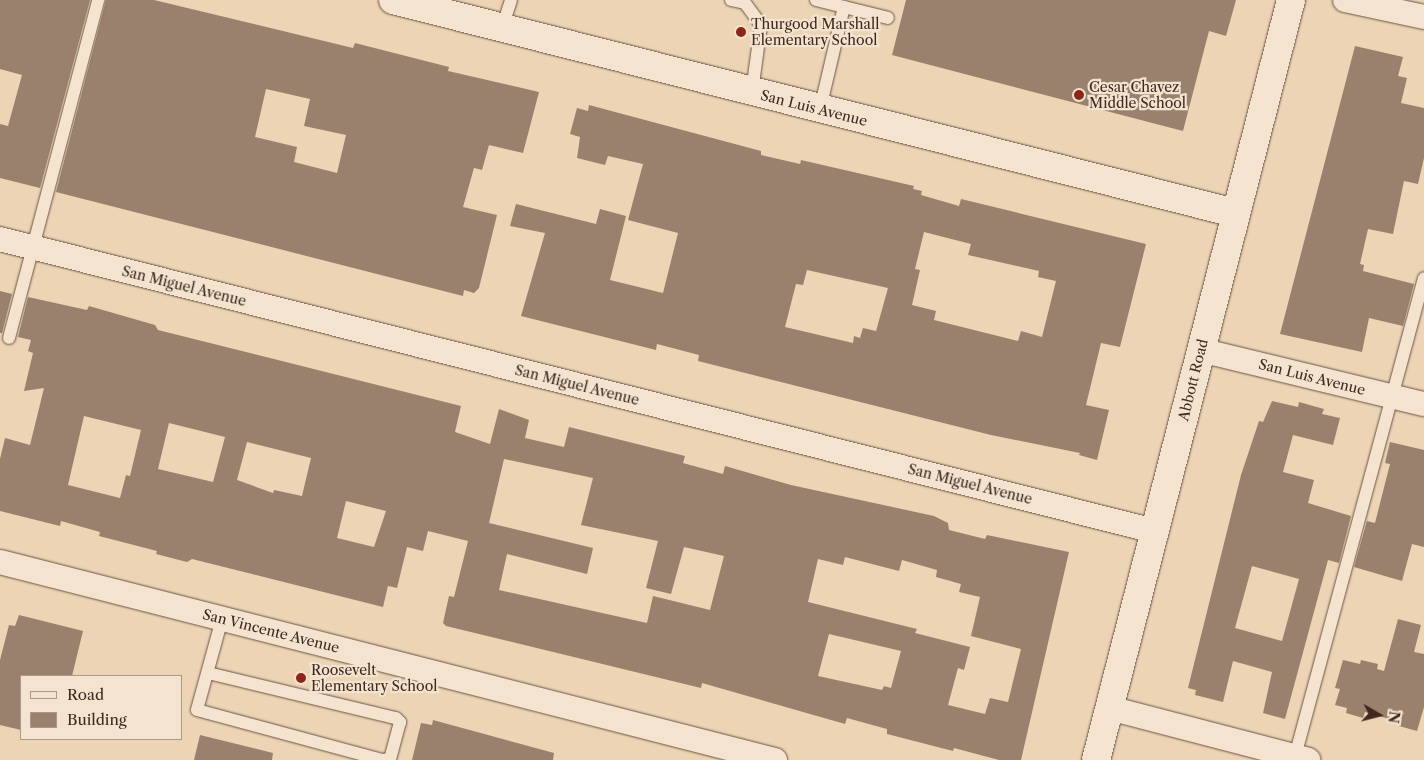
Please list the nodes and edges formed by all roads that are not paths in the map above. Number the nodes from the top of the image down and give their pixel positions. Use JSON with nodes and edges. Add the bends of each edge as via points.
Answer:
{"nodes":[{"id":1,"x":98,"y":0,"type":"edge"},
{"id":2,"x":393,"y":0,"type":"edge"},
{"id":3,"x":510,"y":0,"type":"edge"},
{"id":4,"x":731,"y":0,"type":"edge"},
{"id":5,"x":816,"y":0,"type":"edge"},
{"id":6,"x":1291,"y":0,"type":"edge"},
{"id":7,"x":1345,"y":0,"type":"edge"},
{"id":8,"x":844,"y":7,"type":"junction"},
{"id":9,"x":1424,"y":17,"type":"edge"},
{"id":10,"x":888,"y":18,"type":"dead end"},
{"id":11,"x":502,"y":28,"type":"junction"},
{"id":12,"x":752,"y":92,"type":"junction"},
{"id":13,"x":820,"y":109,"type":"junction"},
{"id":14,"x":1235,"y":213,"type":"junction"},
{"id":15,"x":0,"y":239,"type":"edge"},
{"id":16,"x":34,"y":248,"type":"junction"},
{"id":17,"x":1424,"y":278,"type":"edge"},
{"id":18,"x":9,"y":338,"type":"dead end"},
{"id":19,"x":1200,"y":350,"type":"junction"},
{"id":20,"x":1391,"y":397,"type":"junction"},
{"id":21,"x":1424,"y":404,"type":"edge"},
{"id":22,"x":1154,"y":531,"type":"junction"},
{"id":23,"x":0,"y":562,"type":"edge"},
{"id":24,"x":222,"y":619,"type":"junction"},
{"id":25,"x":208,"y":672,"type":"junction"},
{"id":26,"x":1109,"y":708,"type":"junction"},
{"id":27,"x":1299,"y":759,"type":"edge"},
{"id":28,"x":383,"y":760,"type":"edge"},
{"id":29,"x":776,"y":760,"type":"edge"},
{"id":30,"x":1096,"y":760,"type":"edge"}],
"edges":[{"from":1,"to":16,"type":"lane"},
{"from":2,"to":11,"type":"street","name":"San Luis Avenue"},
{"from":3,"to":11,"type":"lane"},
{"from":4,"to":12,"type":"lane","via":[[745,3],[761,25]]},
{"from":5,"to":8,"type":"lane"},
{"from":6,"to":14,"type":"street","name":"Abbott Road"},
{"from":7,"to":9,"type":"street"},
{"from":8,"to":10,"type":"lane"},
{"from":8,"to":13,"type":"lane"},
{"from":11,"to":12,"type":"street","name":"San Luis Avenue"},
{"from":12,"to":13,"type":"street","name":"San Luis Avenue"},
{"from":13,"to":14,"type":"street","name":"San Luis Avenue"},
{"from":14,"to":19,"type":"street","name":"Abbott Road"},
{"from":15,"to":16,"type":"street","name":"San Miguel Avenue"},
{"from":16,"to":18,"type":"lane"},
{"from":16,"to":22,"type":"street","name":"San Miguel Avenue"},
{"from":17,"to":20,"type":"lane"},
{"from":19,"to":20,"type":"street","name":"San Luis Avenue"},
{"from":19,"to":22,"type":"street","name":"Abbott Road"},
{"from":20,"to":21,"type":"street","name":"San Luis Avenue"},
{"from":20,"to":27,"type":"lane"},
{"from":22,"to":26,"type":"street","name":"Abbott Road"},
{"from":23,"to":24,"type":"street","name":"San Vincente Avenue"},
{"from":24,"to":25,"type":"lane"},
{"from":24,"to":29,"type":"street","name":"San Vincente Avenue"},
{"from":25,"to":28,"type":"lane","via":[[197,710]]},
{"from":25,"to":28,"type":"lane","via":[[396,718],[400,722],[390,759]]},
{"from":26,"to":27,"type":"street"},
{"from":26,"to":30,"type":"street","name":"Abbott Road"}]}
